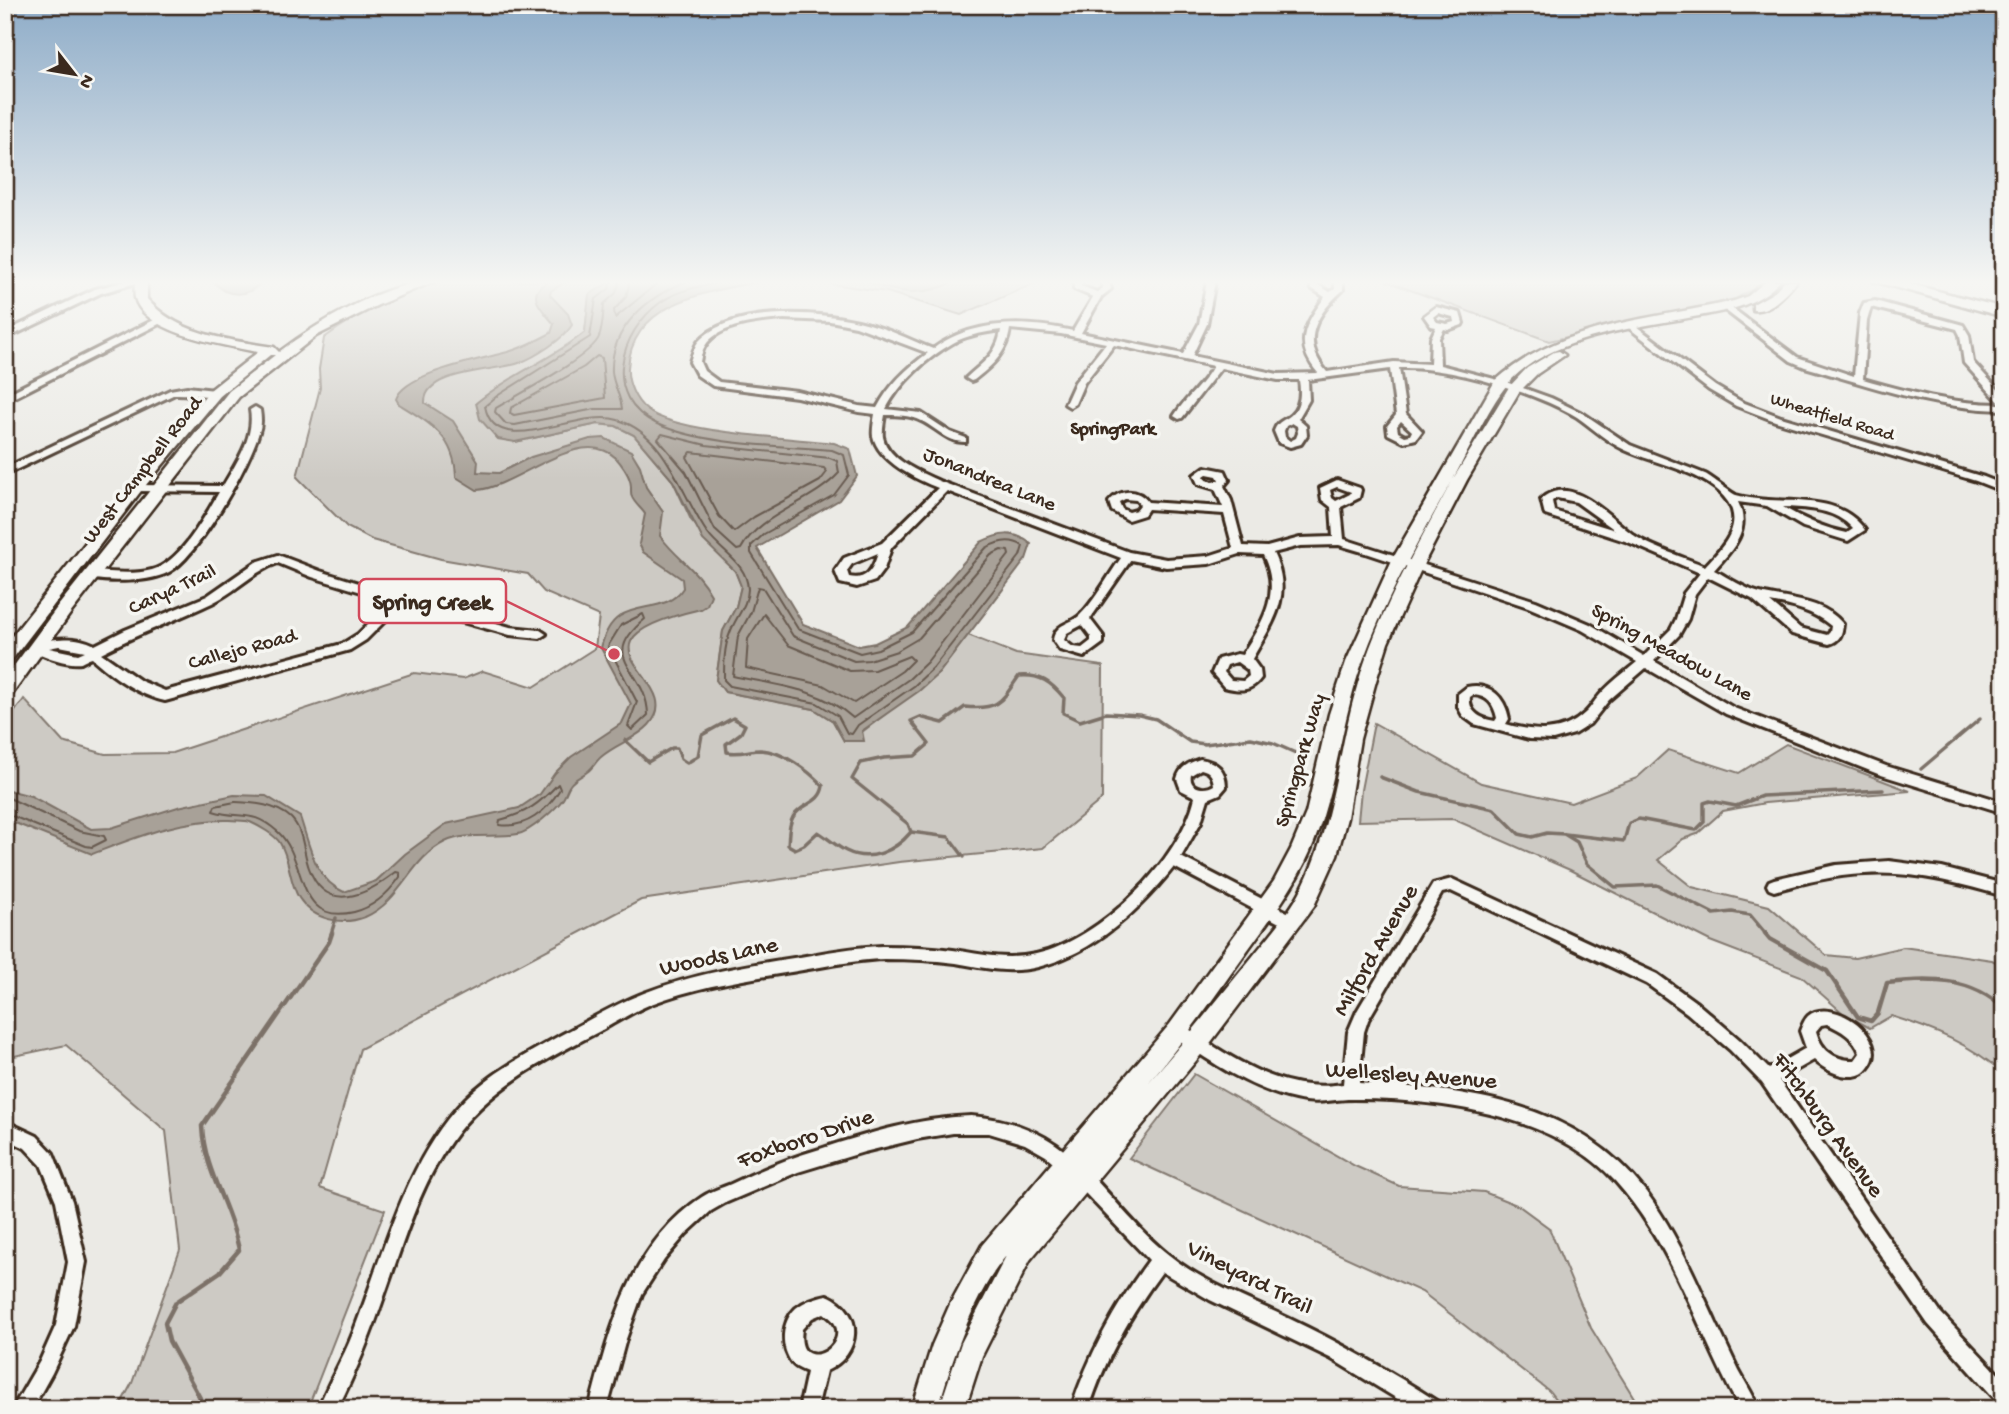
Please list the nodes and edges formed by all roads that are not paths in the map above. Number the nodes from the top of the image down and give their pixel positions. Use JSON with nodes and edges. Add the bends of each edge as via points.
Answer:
{"nodes":[{"id":1,"x":107,"y":347,"type":"edge"},
{"id":2,"x":254,"y":347,"type":"edge"},
{"id":3,"x":274,"y":347,"type":"edge"},
{"id":4,"x":293,"y":347,"type":"edge"},
{"id":5,"x":700,"y":347,"type":"edge"},
{"id":6,"x":919,"y":347,"type":"edge"},
{"id":7,"x":942,"y":347,"type":"edge"},
{"id":8,"x":1003,"y":347,"type":"edge"},
{"id":9,"x":1108,"y":347,"type":"edge"},
{"id":10,"x":1135,"y":347,"type":"edge"},
{"id":11,"x":1191,"y":347,"type":"edge"},
{"id":12,"x":1309,"y":347,"type":"edge"},
{"id":13,"x":1434,"y":347,"type":"edge"},
{"id":14,"x":1583,"y":347,"type":"edge"},
{"id":15,"x":1660,"y":347,"type":"edge"},
{"id":16,"x":1780,"y":347,"type":"edge"},
{"id":17,"x":1863,"y":347,"type":"edge"},
{"id":18,"x":1965,"y":347,"type":"edge"},
{"id":19,"x":268,"y":350,"type":"junction"},
{"id":20,"x":933,"y":352,"type":"junction"},
{"id":21,"x":283,"y":354,"type":"junction"},
{"id":22,"x":1185,"y":358,"type":"junction"},
{"id":23,"x":1218,"y":365,"type":"junction"},
{"id":24,"x":1394,"y":365,"type":"junction"},
{"id":25,"x":1435,"y":367,"type":"junction"},
{"id":26,"x":1325,"y":376,"type":"junction"},
{"id":27,"x":1303,"y":378,"type":"junction"},
{"id":28,"x":971,"y":379,"type":"dead end"},
{"id":29,"x":1858,"y":379,"type":"junction"},
{"id":30,"x":1507,"y":387,"type":"junction"},
{"id":31,"x":215,"y":393,"type":"junction"},
{"id":32,"x":5,"y":399,"type":"edge"},
{"id":33,"x":1070,"y":404,"type":"dead end"},
{"id":34,"x":2004,"y":404,"type":"edge"},
{"id":35,"x":255,"y":410,"type":"dead end"},
{"id":36,"x":880,"y":411,"type":"junction"},
{"id":37,"x":1401,"y":415,"type":"dead end"},
{"id":38,"x":1179,"y":416,"type":"dead end"},
{"id":39,"x":1293,"y":420,"type":"dead end"},
{"id":40,"x":963,"y":440,"type":"dead end"},
{"id":41,"x":5,"y":472,"type":"edge"},
{"id":42,"x":1218,"y":485,"type":"dead end"},
{"id":43,"x":945,"y":487,"type":"junction"},
{"id":44,"x":136,"y":488,"type":"junction"},
{"id":45,"x":159,"y":488,"type":"junction"},
{"id":46,"x":2004,"y":488,"type":"edge"},
{"id":47,"x":226,"y":489,"type":"junction"},
{"id":48,"x":1732,"y":498,"type":"junction"},
{"id":49,"x":1770,"y":503,"type":"junction"},
{"id":50,"x":1336,"y":505,"type":"dead end"},
{"id":51,"x":1145,"y":506,"type":"dead end"},
{"id":52,"x":1228,"y":511,"type":"junction"},
{"id":53,"x":1632,"y":539,"type":"junction"},
{"id":54,"x":1339,"y":541,"type":"junction"},
{"id":55,"x":886,"y":546,"type":"dead end"},
{"id":56,"x":1239,"y":550,"type":"junction"},
{"id":57,"x":1267,"y":551,"type":"junction"},
{"id":58,"x":1128,"y":556,"type":"junction"},
{"id":59,"x":268,"y":561,"type":"joint"},
{"id":60,"x":1408,"y":562,"type":"junction"},
{"id":61,"x":1706,"y":570,"type":"junction"},
{"id":62,"x":92,"y":575,"type":"junction"},
{"id":63,"x":1756,"y":596,"type":"junction"},
{"id":64,"x":399,"y":600,"type":"junction"},
{"id":65,"x":1084,"y":619,"type":"dead end"},
{"id":66,"x":540,"y":634,"type":"dead end"},
{"id":67,"x":7,"y":646,"type":"edge"},
{"id":68,"x":36,"y":647,"type":"junction"},
{"id":69,"x":93,"y":653,"type":"junction"},
{"id":70,"x":1645,"y":660,"type":"junction"},
{"id":71,"x":1245,"y":661,"type":"dead end"},
{"id":72,"x":5,"y":691,"type":"edge"},
{"id":73,"x":1499,"y":726,"type":"dead end"},
{"id":74,"x":1202,"y":795,"type":"dead end"},
{"id":75,"x":2004,"y":807,"type":"edge"},
{"id":76,"x":1173,"y":860,"type":"junction"},
{"id":77,"x":1452,"y":885,"type":"joint"},
{"id":78,"x":1774,"y":885,"type":"dead end"},
{"id":79,"x":2004,"y":890,"type":"edge"},
{"id":80,"x":1267,"y":907,"type":"junction"},
{"id":81,"x":1292,"y":922,"type":"junction"},
{"id":82,"x":1178,"y":1031,"type":"junction"},
{"id":83,"x":1196,"y":1043,"type":"junction"},
{"id":84,"x":1815,"y":1051,"type":"dead end"},
{"id":85,"x":1768,"y":1077,"type":"junction"},
{"id":86,"x":1350,"y":1091,"type":"junction"},
{"id":87,"x":5,"y":1129,"type":"edge"},
{"id":88,"x":1067,"y":1164,"type":"junction"},
{"id":89,"x":1082,"y":1178,"type":"junction"},
{"id":90,"x":1160,"y":1260,"type":"junction"},
{"id":91,"x":818,"y":1366,"type":"dead end"},
{"id":92,"x":2004,"y":1394,"type":"edge"},
{"id":93,"x":21,"y":1409,"type":"edge"},
{"id":94,"x":327,"y":1409,"type":"edge"},
{"id":95,"x":598,"y":1409,"type":"edge"},
{"id":96,"x":807,"y":1409,"type":"edge"},
{"id":97,"x":925,"y":1409,"type":"edge"},
{"id":98,"x":952,"y":1409,"type":"edge"},
{"id":99,"x":1080,"y":1409,"type":"edge"},
{"id":100,"x":1431,"y":1409,"type":"edge"},
{"id":101,"x":1750,"y":1409,"type":"edge"}],
"edges":[{"from":1,"to":32,"type":"street"},
{"from":2,"to":19,"type":"street"},
{"from":3,"to":19,"type":"street","name":"West Campbell Road"},
{"from":4,"to":21,"type":"street","name":"West Campbell Road"},
{"from":5,"to":36,"type":"street","via":[[695,362],[700,373],[716,384]]},
{"from":6,"to":20,"type":"street"},
{"from":7,"to":20,"type":"street"},
{"from":8,"to":28,"type":"street"},
{"from":9,"to":33,"type":"street","via":[[1080,382]]},
{"from":10,"to":22,"type":"street"},
{"from":11,"to":22,"type":"street"},
{"from":12,"to":26,"type":"street"},
{"from":13,"to":25,"type":"street"},
{"from":14,"to":30,"type":"street","name":"Springpark Way","via":[[1559,355]]},
{"from":15,"to":46,"type":"street","name":"Wheatfield Road","via":[[1739,404]]},
{"from":16,"to":29,"type":"street","via":[[1800,362]]},
{"from":17,"to":29,"type":"street"},
{"from":18,"to":34,"type":"street","via":[[1969,363]]},
{"from":19,"to":21,"type":"street"},
{"from":19,"to":31,"type":"street","name":"West Campbell Road"},
{"from":20,"to":36,"type":"street","via":[[896,386]]},
{"from":21,"to":45,"type":"street","name":"West Campbell Road","via":[[234,394]]},
{"from":22,"to":23,"type":"street"},
{"from":23,"to":27,"type":"street","via":[[1264,376]]},
{"from":23,"to":38,"type":"street"},
{"from":24,"to":25,"type":"street"},
{"from":24,"to":26,"type":"street"},
{"from":24,"to":37,"type":"street"},
{"from":25,"to":30,"type":"street"},
{"from":26,"to":27,"type":"street"},
{"from":27,"to":39,"type":"street","via":[[1304,405]]},
{"from":29,"to":34,"type":"street","via":[[1961,406]]},
{"from":30,"to":48,"type":"street","via":[[1580,415],[1613,440],[1704,478]]},
{"from":30,"to":60,"type":"street","name":"Springpark Way","via":[[1460,480]]},
{"from":31,"to":41,"type":"street","via":[[173,392]]},
{"from":31,"to":44,"type":"street","name":"West Campbell Road"},
{"from":35,"to":47,"type":"street","via":[[253,438]]},
{"from":36,"to":40,"type":"street","via":[[918,415]]},
{"from":36,"to":43,"type":"street","name":"Jonandrea Lane","via":[[878,437],[887,453],[905,468]]},
{"from":42,"to":52,"type":"street"},
{"from":43,"to":55,"type":"street"},
{"from":43,"to":58,"type":"street","name":"Jonandrea Lane"},
{"from":44,"to":45,"type":"street"},
{"from":44,"to":67,"type":"street","name":"West Campbell Road","via":[[31,623]]},
{"from":45,"to":47,"type":"street"},
{"from":45,"to":62,"type":"street","name":"West Campbell Road"},
{"from":47,"to":62,"type":"street","via":[[166,569],[146,576]]},
{"from":48,"to":49,"type":"street"},
{"from":48,"to":61,"type":"street","via":[[1737,510],[1736,535]]},
{"from":49,"to":49,"type":"street","via":[[1830,510],[1845,515],[1860,530],[1848,537],[1835,535],[1796,521]]},
{"from":50,"to":54,"type":"street"},
{"from":51,"to":52,"type":"street"},
{"from":52,"to":56,"type":"street"},
{"from":53,"to":53,"type":"street","via":[[1581,500],[1566,494],[1546,499],[1549,513]]},
{"from":53,"to":61,"type":"street"},
{"from":54,"to":57,"type":"street","name":"Jonandrea Lane","via":[[1300,541]]},
{"from":54,"to":60,"type":"street","name":"Jonandrea Lane"},
{"from":56,"to":57,"type":"street","name":"Jonandrea Lane"},
{"from":56,"to":58,"type":"street","name":"Jonandrea Lane","via":[[1189,562]]},
{"from":57,"to":71,"type":"street","via":[[1275,567],[1277,593]]},
{"from":58,"to":65,"type":"street"},
{"from":59,"to":64,"type":"street","via":[[278,559]]},
{"from":59,"to":69,"type":"street","name":"Carya Trail","via":[[211,598],[129,632]]},
{"from":60,"to":70,"type":"street","name":"Spring Meadow Lane","via":[[1543,609]]},
{"from":60,"to":80,"type":"street","name":"Springpark Way","via":[[1354,662],[1315,813],[1300,852]]},
{"from":60,"to":81,"type":"street","name":"Springpark Way","via":[[1367,681],[1327,855]]},
{"from":61,"to":63,"type":"street"},
{"from":61,"to":70,"type":"street","via":[[1686,597],[1680,624]]},
{"from":62,"to":68,"type":"street","name":"West Campbell Road"},
{"from":63,"to":63,"type":"street","via":[[1799,603],[1826,615],[1837,624],[1836,634],[1829,640],[1796,631]]},
{"from":64,"to":66,"type":"street","via":[[510,631]]},
{"from":64,"to":69,"type":"street","name":"Callejo Road","via":[[346,647],[165,696],[152,693]]},
{"from":67,"to":68,"type":"street"},
{"from":68,"to":69,"type":"street","via":[[79,659]]},
{"from":68,"to":72,"type":"street","name":"West Campbell Road"},
{"from":70,"to":73,"type":"street","via":[[1592,715],[1560,734],[1530,735]]},
{"from":70,"to":75,"type":"street","name":"Spring Meadow Lane","via":[[1730,711],[1883,770]]},
{"from":74,"to":76,"type":"street","name":"Woods Lane","via":[[1197,819]]},
{"from":76,"to":80,"type":"street"},
{"from":76,"to":94,"type":"street","name":"Woods Lane","via":[[1122,916],[1061,953],[996,964],[957,957],[870,953],[668,990],[500,1080],[470,1106],[439,1144]]},
{"from":77,"to":85,"type":"street","name":"Fitchburg Avenue","via":[[1652,979],[1692,1007]]},
{"from":77,"to":86,"type":"street","name":"Milford Avenue","via":[[1438,888],[1362,1016]]},
{"from":78,"to":79,"type":"street","via":[[1858,866],[1894,865],[1932,870]]},
{"from":80,"to":81,"type":"street"},
{"from":80,"to":82,"type":"street","name":"Springpark Way"},
{"from":81,"to":83,"type":"street","name":"Springpark Way"},
{"from":82,"to":83,"type":"street","name":"Wellesley Avenue"},
{"from":82,"to":88,"type":"street","name":"Springpark Way"},
{"from":83,"to":86,"type":"street","name":"Wellesley Avenue","via":[[1249,1076],[1273,1085],[1316,1095]]},
{"from":83,"to":89,"type":"street","name":"Springpark Way"},
{"from":84,"to":85,"type":"street"},
{"from":85,"to":92,"type":"street","name":"Fitchburg Avenue","via":[[1934,1318]]},
{"from":86,"to":101,"type":"street","name":"Wellesley Avenue","via":[[1505,1108],[1569,1133],[1597,1153],[1620,1174],[1662,1233]]},
{"from":87,"to":93,"type":"street","via":[[31,1142],[47,1159],[64,1201],[77,1262],[65,1326]]},
{"from":88,"to":89,"type":"street","name":"Vineyard Trail"},
{"from":88,"to":95,"type":"street","name":"Foxboro Drive","via":[[1040,1143],[1008,1129],[955,1125],[836,1152],[770,1173],[707,1203],[673,1235],[644,1273],[624,1319]]},
{"from":88,"to":97,"type":"street","name":"Springpark Way","via":[[990,1254],[941,1354]]},
{"from":89,"to":90,"type":"street","name":"Vineyard Trail"},
{"from":89,"to":98,"type":"street","name":"Springpark Way","via":[[1031,1236],[1011,1267],[970,1352]]},
{"from":90,"to":99,"type":"street","via":[[1110,1335]]},
{"from":90,"to":100,"type":"street","name":"Vineyard Trail","via":[[1202,1287],[1358,1363]]},
{"from":91,"to":96,"type":"street"}]}
